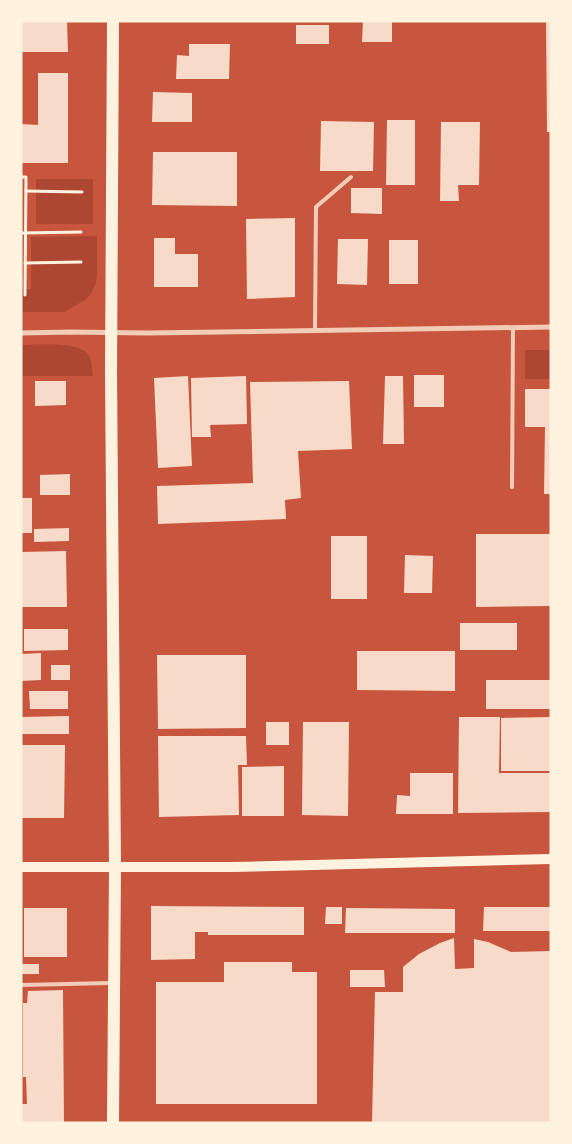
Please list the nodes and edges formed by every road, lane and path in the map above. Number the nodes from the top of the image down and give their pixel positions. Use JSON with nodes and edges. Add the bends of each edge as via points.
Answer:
{"nodes":[{"id":1,"x":113,"y":21,"type":"edge"},
{"id":2,"x":21,"y":177,"type":"edge"},
{"id":3,"x":350,"y":177,"type":"dead end"},
{"id":4,"x":26,"y":191,"type":"junction"},
{"id":5,"x":82,"y":192,"type":"dead end"},
{"id":6,"x":23,"y":232,"type":"edge"},
{"id":7,"x":82,"y":232,"type":"dead end"},
{"id":8,"x":81,"y":262,"type":"dead end"},
{"id":9,"x":25,"y":263,"type":"junction"},
{"id":10,"x":25,"y":295,"type":"dead end"},
{"id":11,"x":551,"y":327,"type":"edge"},
{"id":12,"x":514,"y":328,"type":"junction"},
{"id":13,"x":315,"y":331,"type":"junction"},
{"id":14,"x":21,"y":333,"type":"edge"},
{"id":15,"x":112,"y":333,"type":"junction"},
{"id":16,"x":512,"y":487,"type":"dead end"},
{"id":17,"x":551,"y":859,"type":"edge"},
{"id":18,"x":21,"y":867,"type":"edge"},
{"id":19,"x":115,"y":867,"type":"junction"},
{"id":20,"x":114,"y":982,"type":"junction"},
{"id":21,"x":21,"y":985,"type":"edge"},
{"id":22,"x":113,"y":1123,"type":"edge"}],
"edges":[{"from":1,"to":15,"type":"main road"},
{"from":2,"to":4,"type":"path","via":[[26,177]]},
{"from":3,"to":13,"type":"lane","via":[[316,207]]},
{"from":4,"to":5,"type":"path"},
{"from":4,"to":6,"type":"path"},
{"from":6,"to":7,"type":"path"},
{"from":6,"to":9,"type":"path"},
{"from":8,"to":9,"type":"path"},
{"from":9,"to":10,"type":"path"},
{"from":11,"to":12,"type":"street"},
{"from":12,"to":13,"type":"street"},
{"from":12,"to":16,"type":"lane"},
{"from":13,"to":15,"type":"street"},
{"from":14,"to":15,"type":"street"},
{"from":15,"to":19,"type":"main road"},
{"from":17,"to":19,"type":"main road"},
{"from":18,"to":19,"type":"main road"},
{"from":19,"to":20,"type":"main road"},
{"from":20,"to":21,"type":"lane"},
{"from":20,"to":22,"type":"main road"}]}
